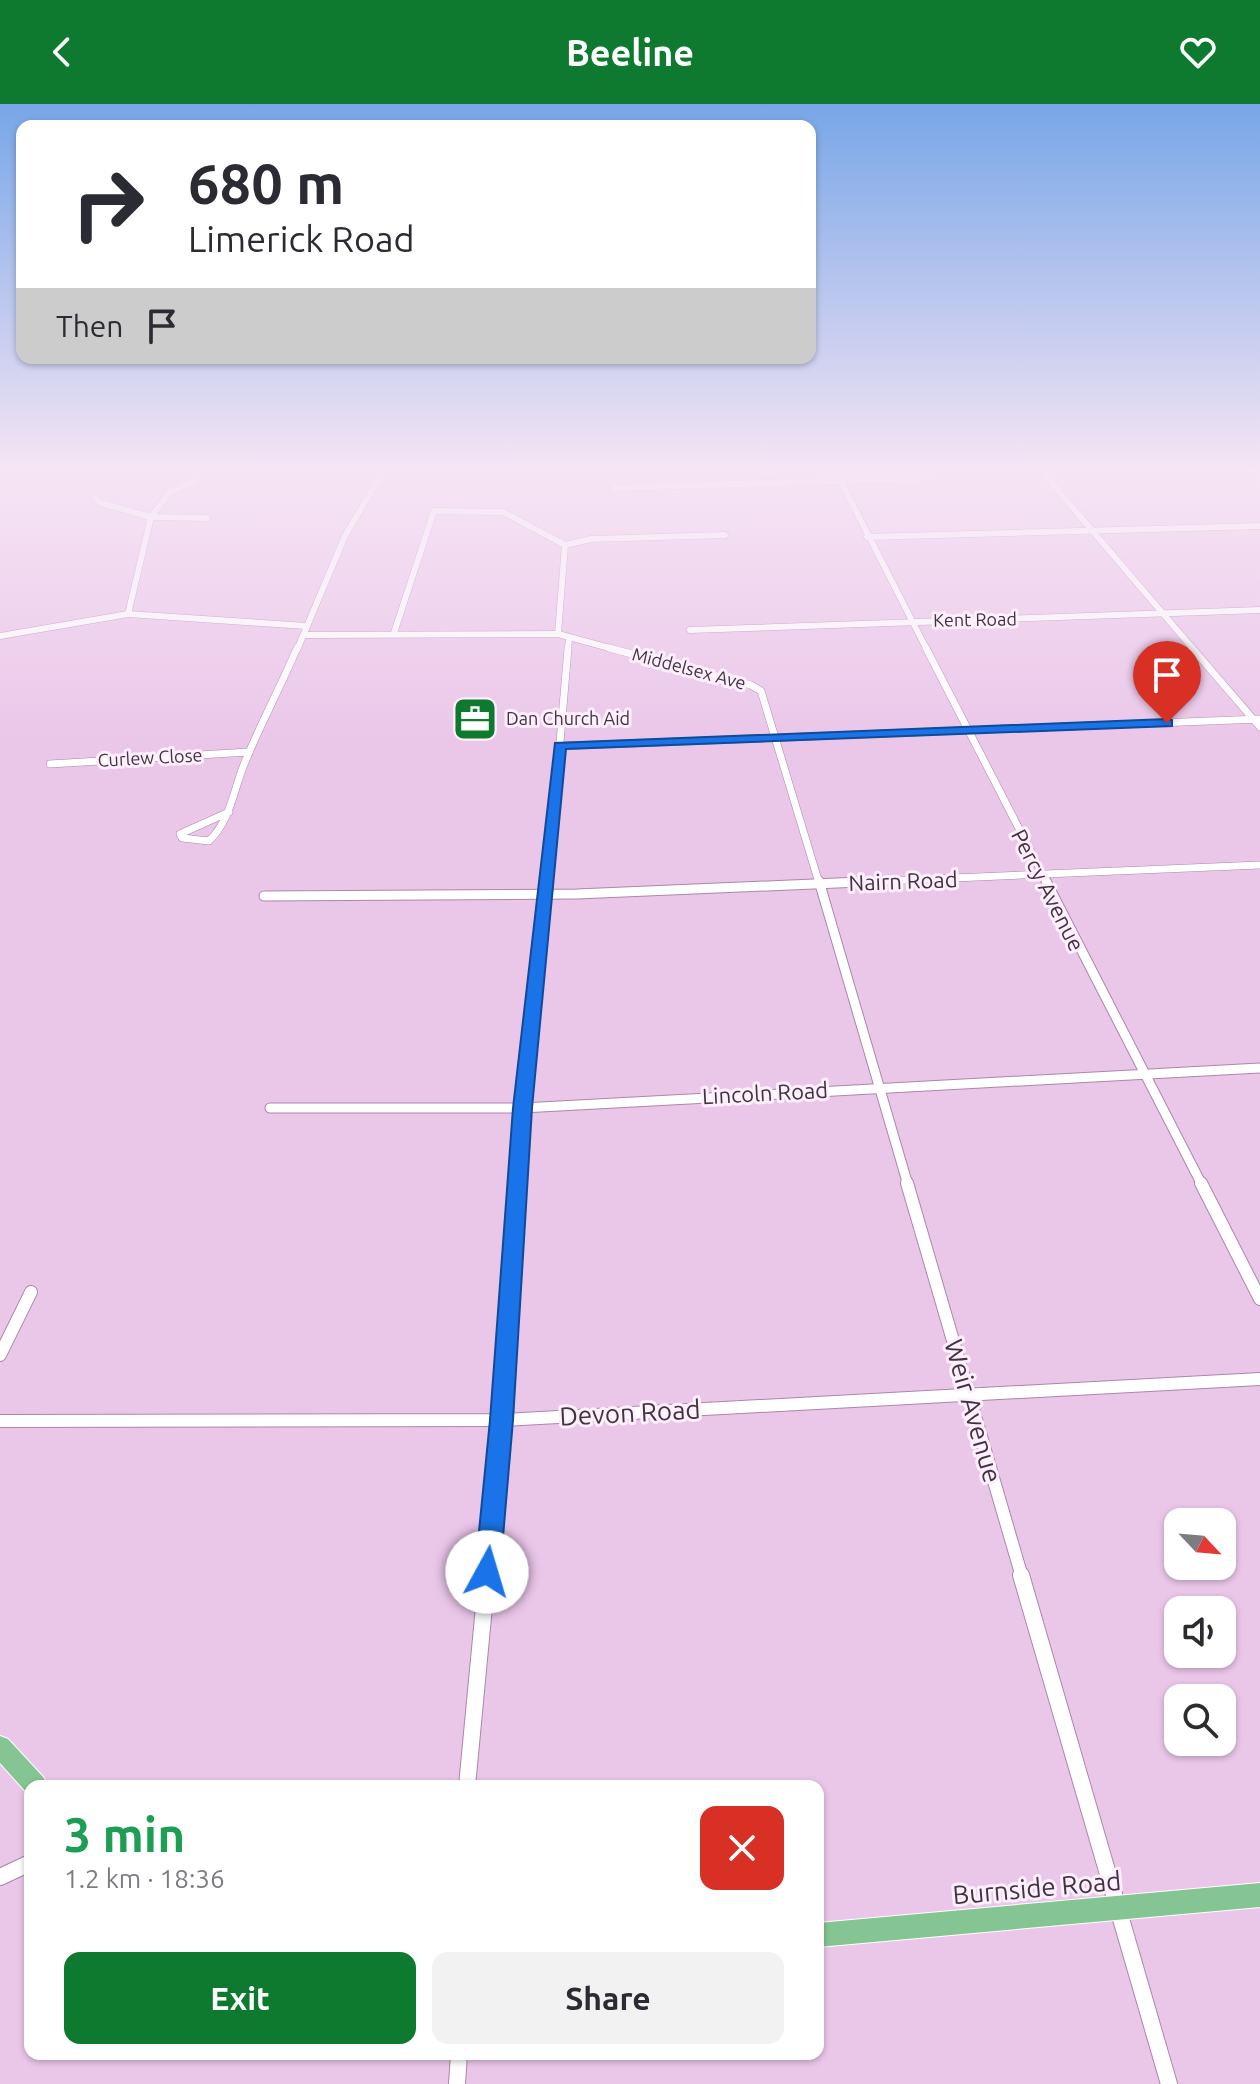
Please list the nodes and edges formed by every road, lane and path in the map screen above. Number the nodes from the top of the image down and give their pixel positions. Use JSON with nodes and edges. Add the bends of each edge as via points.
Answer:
{"nodes":[{"id":1,"x":141,"y":560,"type":"edge"},
{"id":2,"x":335,"y":560,"type":"edge"},
{"id":3,"x":417,"y":560,"type":"edge"},
{"id":4,"x":565,"y":560,"type":"edge"},
{"id":5,"x":880,"y":560,"type":"edge"},
{"id":6,"x":1118,"y":560,"type":"edge"},
{"id":7,"x":1260,"y":610,"type":"edge"},
{"id":8,"x":128,"y":614,"type":"junction"},
{"id":9,"x":1163,"y":615,"type":"junction"},
{"id":10,"x":912,"y":621,"type":"junction"},
{"id":11,"x":306,"y":626,"type":"junction"},
{"id":12,"x":690,"y":630,"type":"dead end"},
{"id":13,"x":394,"y":633,"type":"junction"},
{"id":14,"x":304,"y":635,"type":"junction"},
{"id":15,"x":0,"y":636,"type":"edge"},
{"id":16,"x":563,"y":636,"type":"junction"},
{"id":17,"x":1257,"y":719,"type":"edge"},
{"id":18,"x":1260,"y":727,"type":"edge"},
{"id":19,"x":966,"y":730,"type":"junction"},
{"id":20,"x":777,"y":737,"type":"junction"},
{"id":21,"x":560,"y":746,"type":"junction"},
{"id":22,"x":249,"y":752,"type":"junction"},
{"id":23,"x":50,"y":764,"type":"dead end"},
{"id":24,"x":229,"y":812,"type":"junction"},
{"id":25,"x":1260,"y":865,"type":"edge"},
{"id":26,"x":1041,"y":876,"type":"junction"},
{"id":27,"x":819,"y":885,"type":"junction"},
{"id":28,"x":547,"y":894,"type":"junction"},
{"id":29,"x":264,"y":896,"type":"dead end"},
{"id":30,"x":1260,"y":1068,"type":"edge"},
{"id":31,"x":1142,"y":1074,"type":"junction"},
{"id":32,"x":878,"y":1087,"type":"junction"},
{"id":33,"x":270,"y":1108,"type":"dead end"},
{"id":34,"x":522,"y":1108,"type":"junction"},
{"id":35,"x":31,"y":1292,"type":"dead end"},
{"id":36,"x":1260,"y":1299,"type":"edge"},
{"id":37,"x":0,"y":1355,"type":"edge"},
{"id":38,"x":1260,"y":1379,"type":"edge"},
{"id":39,"x":969,"y":1397,"type":"junction"},
{"id":40,"x":502,"y":1420,"type":"junction"},
{"id":41,"x":0,"y":1421,"type":"edge"},
{"id":42,"x":0,"y":1747,"type":"edge"},
{"id":43,"x":30,"y":1780,"type":"edge"},
{"id":44,"x":468,"y":1780,"type":"edge"},
{"id":45,"x":24,"y":1866,"type":"edge"},
{"id":46,"x":0,"y":1877,"type":"edge"},
{"id":47,"x":1260,"y":1895,"type":"edge"},
{"id":48,"x":1118,"y":1910,"type":"junction"},
{"id":49,"x":824,"y":1934,"type":"edge"},
{"id":50,"x":459,"y":2060,"type":"edge"},
{"id":51,"x":457,"y":2084,"type":"edge"},
{"id":52,"x":1169,"y":2084,"type":"edge"}],
"edges":[{"from":1,"to":8,"type":"street"},
{"from":2,"to":11,"type":"street"},
{"from":3,"to":13,"type":"street"},
{"from":4,"to":16,"type":"street"},
{"from":5,"to":10,"type":"street","name":"Percy Avenue"},
{"from":6,"to":9,"type":"street"},
{"from":7,"to":9,"type":"street","name":"Kent Road"},
{"from":8,"to":11,"type":"street"},
{"from":8,"to":15,"type":"street"},
{"from":9,"to":10,"type":"street","name":"Kent Road"},
{"from":9,"to":17,"type":"street"},
{"from":10,"to":12,"type":"street","name":"Kent Road"},
{"from":10,"to":19,"type":"street","name":"Percy Avenue"},
{"from":11,"to":14,"type":"street"},
{"from":13,"to":14,"type":"street"},
{"from":13,"to":16,"type":"street"},
{"from":14,"to":22,"type":"street"},
{"from":16,"to":20,"type":"street","name":"Middelsex Ave","via":[[755,686]]},
{"from":16,"to":21,"type":"street"},
{"from":17,"to":18,"type":"street"},
{"from":17,"to":19,"type":"street"},
{"from":19,"to":20,"type":"street"},
{"from":19,"to":26,"type":"street","name":"Percy Avenue"},
{"from":20,"to":21,"type":"street"},
{"from":20,"to":27,"type":"street","name":"Weir Avenue"},
{"from":21,"to":28,"type":"street"},
{"from":22,"to":23,"type":"street","name":"Curlew Close"},
{"from":22,"to":24,"type":"street"},
{"from":24,"to":24,"type":"street","via":[[209,841],[182,838],[186,829]]},
{"from":25,"to":26,"type":"street","name":"Nairn Road"},
{"from":26,"to":27,"type":"street","name":"Nairn Road"},
{"from":26,"to":31,"type":"street","name":"Percy Avenue"},
{"from":27,"to":28,"type":"street","name":"Nairn Road"},
{"from":27,"to":32,"type":"street","name":"Weir Avenue"},
{"from":28,"to":29,"type":"street","name":"Nairn Road"},
{"from":28,"to":34,"type":"street"},
{"from":30,"to":31,"type":"street","name":"Lincoln Road"},
{"from":31,"to":32,"type":"street","name":"Lincoln Road"},
{"from":31,"to":36,"type":"street","name":"Percy Avenue"},
{"from":32,"to":34,"type":"street","name":"Lincoln Road"},
{"from":32,"to":39,"type":"street","name":"Weir Avenue"},
{"from":33,"to":34,"type":"street","name":"Lincoln Road"},
{"from":34,"to":40,"type":"street"},
{"from":35,"to":37,"type":"street"},
{"from":38,"to":39,"type":"street","name":"Devon Road"},
{"from":39,"to":40,"type":"street","name":"Devon Road"},
{"from":39,"to":48,"type":"street","name":"Weir Avenue"},
{"from":40,"to":41,"type":"street","name":"Devon Road"},
{"from":40,"to":44,"type":"street"},
{"from":42,"to":43,"type":"main road"},
{"from":45,"to":46,"type":"street"},
{"from":47,"to":48,"type":"main road","name":"Burnside Road"},
{"from":48,"to":49,"type":"main road","name":"Burnside Road"},
{"from":48,"to":52,"type":"street","name":"Weir Avenue"},
{"from":50,"to":51,"type":"street"}]}
